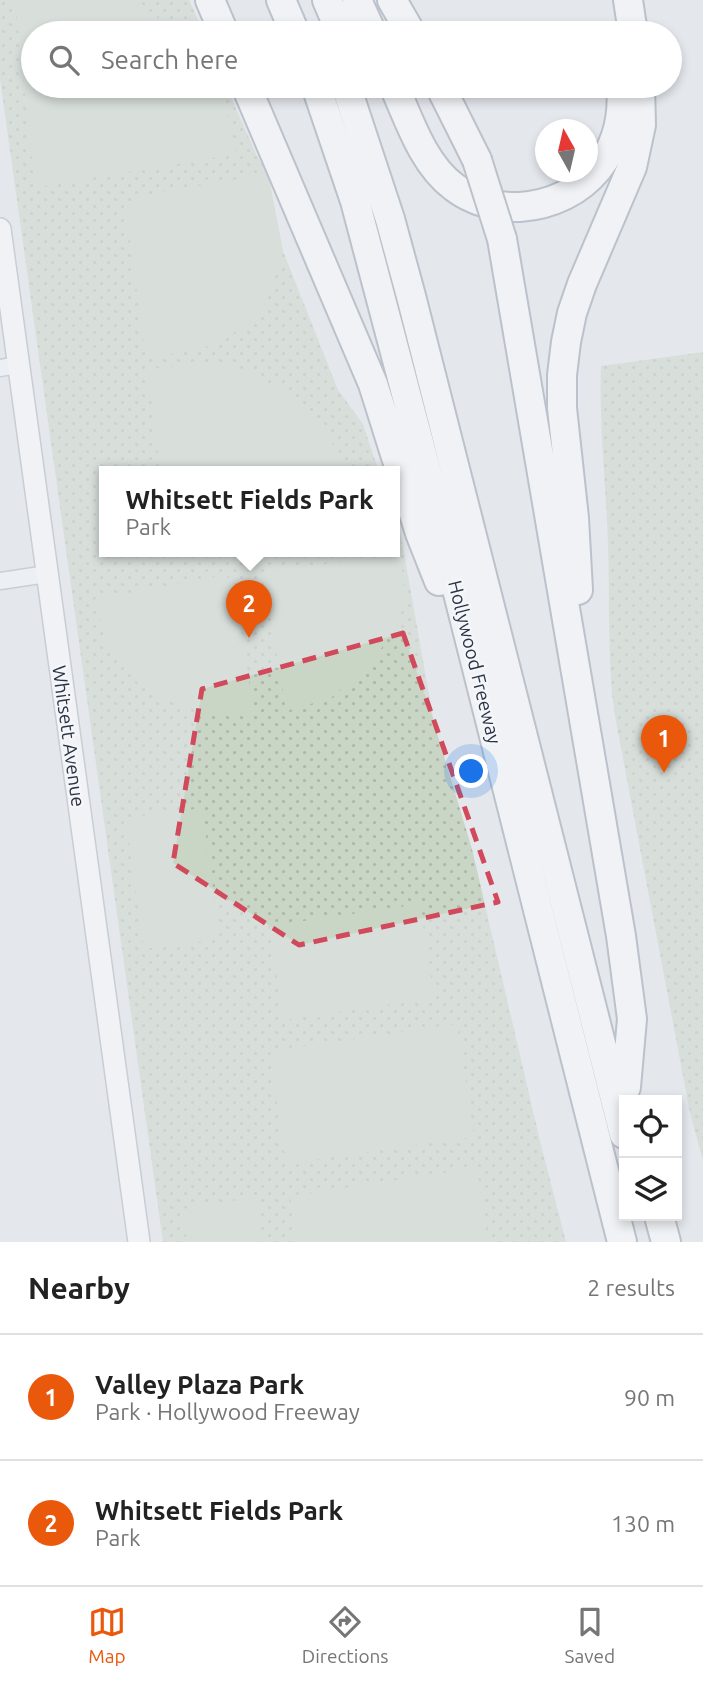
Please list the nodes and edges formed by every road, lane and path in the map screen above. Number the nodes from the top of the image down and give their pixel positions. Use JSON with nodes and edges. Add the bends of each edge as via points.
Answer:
{"nodes":[{"id":1,"x":210,"y":0,"type":"edge"},
{"id":2,"x":281,"y":0,"type":"edge"},
{"id":3,"x":299,"y":0,"type":"edge"},
{"id":4,"x":312,"y":0,"type":"edge"},
{"id":5,"x":327,"y":0,"type":"edge"},
{"id":6,"x":357,"y":0,"type":"edge"},
{"id":7,"x":392,"y":0,"type":"edge"},
{"id":8,"x":608,"y":0,"type":"edge"},
{"id":9,"x":628,"y":0,"type":"edge"},
{"id":10,"x":219,"y":21,"type":"edge"},
{"id":11,"x":290,"y":21,"type":"edge"},
{"id":12,"x":308,"y":21,"type":"edge"},
{"id":13,"x":321,"y":21,"type":"edge"},
{"id":14,"x":336,"y":21,"type":"edge"},
{"id":15,"x":367,"y":21,"type":"edge"},
{"id":16,"x":404,"y":21,"type":"edge"},
{"id":17,"x":611,"y":21,"type":"edge"},
{"id":18,"x":631,"y":21,"type":"edge"},
{"id":19,"x":251,"y":98,"type":"edge"},
{"id":20,"x":320,"y":98,"type":"edge"},
{"id":21,"x":337,"y":98,"type":"edge"},
{"id":22,"x":350,"y":98,"type":"edge"},
{"id":23,"x":365,"y":98,"type":"edge"},
{"id":24,"x":399,"y":98,"type":"edge"},
{"id":25,"x":446,"y":98,"type":"edge"},
{"id":26,"x":622,"y":98,"type":"edge"},
{"id":27,"x":640,"y":98,"type":"edge"},
{"id":28,"x":0,"y":229,"type":"edge"},
{"id":29,"x":9,"y":367,"type":"edge"},
{"id":30,"x":399,"y":466,"type":"edge"},
{"id":31,"x":400,"y":468,"type":"edge"},
{"id":32,"x":47,"y":574,"type":"junction"},
{"id":33,"x":0,"y":580,"type":"edge"},
{"id":34,"x":582,"y":697,"type":"junction"},
{"id":35,"x":484,"y":698,"type":"junction"},
{"id":36,"x":628,"y":1094,"type":"edge"},
{"id":37,"x":619,"y":1114,"type":"edge"},
{"id":38,"x":620,"y":1158,"type":"edge"},
{"id":39,"x":636,"y":1221,"type":"edge"},
{"id":40,"x":646,"y":1221,"type":"edge"},
{"id":41,"x":660,"y":1221,"type":"edge"},
{"id":42,"x":139,"y":1242,"type":"edge"},
{"id":43,"x":622,"y":1242,"type":"edge"},
{"id":44,"x":642,"y":1242,"type":"edge"},
{"id":45,"x":652,"y":1242,"type":"edge"},
{"id":46,"x":666,"y":1242,"type":"edge"}],
"edges":[{"from":1,"to":10,"type":"highway"},
{"from":2,"to":11,"type":"highway"},
{"from":3,"to":12,"type":"highway"},
{"from":4,"to":13,"type":"highway"},
{"from":5,"to":14,"type":"highway"},
{"from":6,"to":15,"type":"highway"},
{"from":7,"to":16,"type":"highway"},
{"from":8,"to":17,"type":"highway"},
{"from":9,"to":18,"type":"highway"},
{"from":19,"to":30,"type":"highway","via":[[373,384]]},
{"from":20,"to":35,"type":"highway","name":"Hollywood Freeway","via":[[355,201]]},
{"from":21,"to":38,"type":"highway","via":[[404,312]]},
{"from":22,"to":37,"type":"highway","via":[[415,309]]},
{"from":23,"to":36,"type":"highway","via":[[421,278]]},
{"from":24,"to":26,"type":"highway","via":[[416,135],[454,187],[472,198],[516,207],[552,201],[594,174],[620,124]]},
{"from":25,"to":34,"type":"highway","bridge":true,"via":[[477,160],[502,239]]},
{"from":27,"to":34,"type":"highway","via":[[635,156],[572,313],[562,375]]},
{"from":28,"to":29,"type":"main road","name":"Whitsett Avenue"},
{"from":29,"to":32,"type":"main road","name":"Whitsett Avenue"},
{"from":31,"to":35,"type":"highway"},
{"from":32,"to":33,"type":"street"},
{"from":32,"to":42,"type":"main road","name":"Whitsett Avenue"},
{"from":34,"to":36,"type":"highway","via":[[632,1019]]},
{"from":35,"to":43,"type":"highway","name":"Hollywood Freeway"},
{"from":39,"to":44,"type":"highway"},
{"from":40,"to":45,"type":"highway"},
{"from":41,"to":46,"type":"highway"}]}
